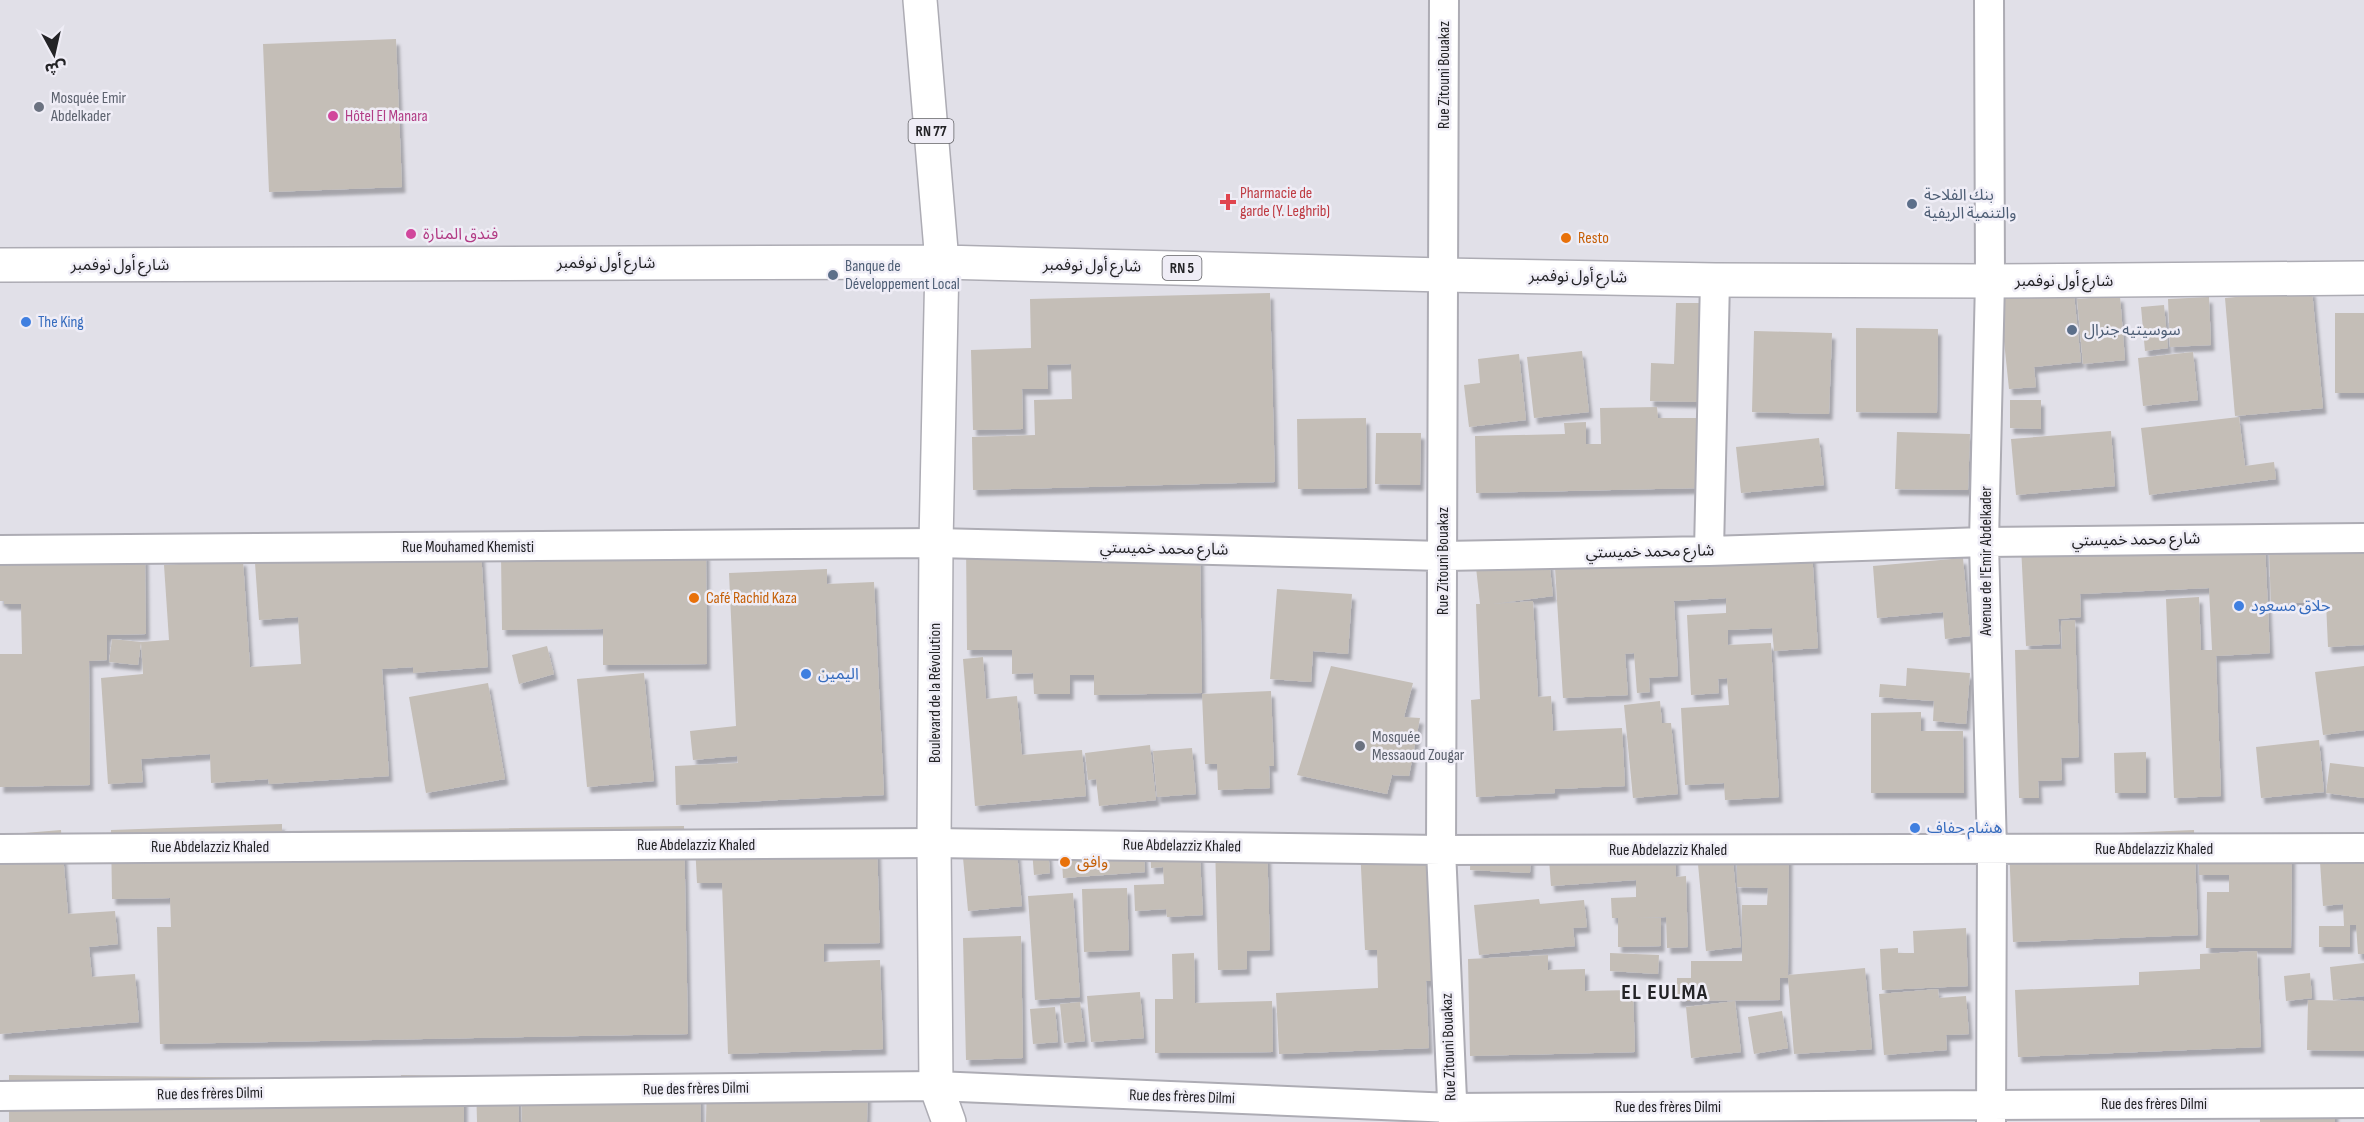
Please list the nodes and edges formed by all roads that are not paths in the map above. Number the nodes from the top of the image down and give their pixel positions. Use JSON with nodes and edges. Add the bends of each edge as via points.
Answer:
{"nodes":[{"id":1,"x":920,"y":0,"type":"edge"},
{"id":2,"x":1444,"y":0,"type":"edge"},
{"id":3,"x":1989,"y":0,"type":"edge"},
{"id":4,"x":942,"y":262,"type":"junction"},
{"id":5,"x":0,"y":265,"type":"edge"},
{"id":6,"x":1443,"y":275,"type":"junction"},
{"id":7,"x":2364,"y":278,"type":"edge"},
{"id":8,"x":1715,"y":280,"type":"junction"},
{"id":9,"x":1990,"y":281,"type":"junction"},
{"id":10,"x":2364,"y":538,"type":"edge"},
{"id":11,"x":1984,"y":542,"type":"junction"},
{"id":12,"x":936,"y":543,"type":"junction"},
{"id":13,"x":0,"y":550,"type":"edge"},
{"id":14,"x":1709,"y":551,"type":"junction"},
{"id":15,"x":1443,"y":556,"type":"junction"},
{"id":16,"x":934,"y":843,"type":"junction"},
{"id":17,"x":2364,"y":848,"type":"edge"},
{"id":18,"x":0,"y":849,"type":"edge"},
{"id":19,"x":1441,"y":850,"type":"junction"},
{"id":20,"x":1992,"y":850,"type":"junction"},
{"id":21,"x":936,"y":1086,"type":"junction"},
{"id":22,"x":0,"y":1096,"type":"edge"},
{"id":23,"x":2364,"y":1103,"type":"edge"},
{"id":24,"x":1992,"y":1113,"type":"edge"},
{"id":25,"x":1452,"y":1115,"type":"edge"},
{"id":26,"x":949,"y":1122,"type":"edge"}],
"edges":[{"from":1,"to":4,"type":"main road","number":"RN 77"},
{"from":2,"to":6,"type":"street","name":"Rue Zitouni Bouakaz"},
{"from":3,"to":9,"type":"street","name":"Avenue de l'Emir Abdelkader"},
{"from":4,"to":5,"type":"main road","name":"شارع أول نوفمبر","number":"RN 5"},
{"from":4,"to":6,"type":"main road","name":"شارع أول نوفمبر","number":"RN 5"},
{"from":4,"to":12,"type":"main road","name":"Boulevard de la Révolution"},
{"from":6,"to":8,"type":"main road","name":"شارع أول نوفمبر","number":"RN 5"},
{"from":6,"to":15,"type":"street","name":"Rue Zitouni Bouakaz"},
{"from":7,"to":9,"type":"main road","name":"شارع أول نوفمبر","number":"RN 5"},
{"from":8,"to":9,"type":"main road","name":"شارع أول نوفمبر","number":"RN 5"},
{"from":8,"to":14,"type":"street"},
{"from":9,"to":11,"type":"street","name":"Avenue de l'Emir Abdelkader"},
{"from":10,"to":11,"type":"street","name":"شارع محمد خميستي"},
{"from":11,"to":14,"type":"street","name":"شارع محمد خميستي"},
{"from":11,"to":20,"type":"street","name":"Avenue de l'Emir Abdelkader"},
{"from":12,"to":13,"type":"street","name":"Rue Mouhamed Khemisti"},
{"from":12,"to":15,"type":"street","name":"شارع محمد خميستي"},
{"from":12,"to":16,"type":"main road","name":"Boulevard de la Révolution"},
{"from":14,"to":15,"type":"street","name":"شارع محمد خميستي"},
{"from":15,"to":19,"type":"street","name":"Rue Zitouni Bouakaz"},
{"from":16,"to":18,"type":"street","name":"Rue Abdelazziz Khaled"},
{"from":16,"to":19,"type":"street","name":"Rue Abdelazziz Khaled"},
{"from":16,"to":21,"type":"main road","name":"Boulevard de la Révolution"},
{"from":17,"to":20,"type":"street","name":"Rue Abdelazziz Khaled"},
{"from":19,"to":20,"type":"street","name":"Rue Abdelazziz Khaled"},
{"from":19,"to":25,"type":"street","name":"Rue Zitouni Bouakaz"},
{"from":20,"to":24,"type":"street","name":"Avenue de l'Emir Abdelkader"},
{"from":21,"to":22,"type":"street","name":"Rue des frères Dilmi"},
{"from":21,"to":25,"type":"street","name":"Rue des frères Dilmi"},
{"from":21,"to":26,"type":"main road","name":"Boulevard de la Révolution"},
{"from":23,"to":24,"type":"street","name":"Rue des frères Dilmi"},
{"from":24,"to":25,"type":"street","name":"Rue des frères Dilmi"}]}
